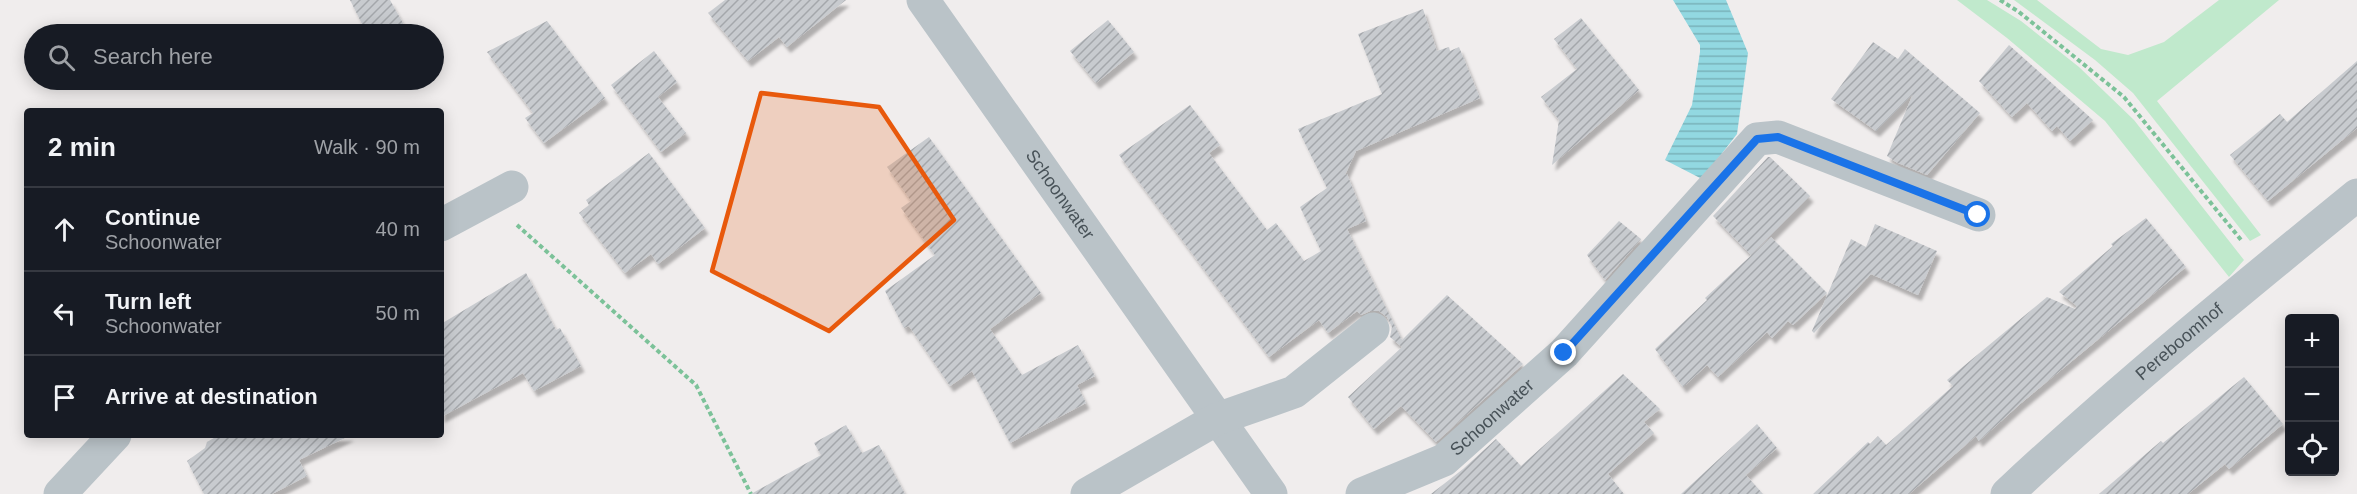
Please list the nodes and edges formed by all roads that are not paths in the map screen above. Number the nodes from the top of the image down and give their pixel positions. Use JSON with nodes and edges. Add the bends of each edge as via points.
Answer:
{"nodes":[{"id":1,"x":923,"y":0,"type":"edge"},
{"id":2,"x":501,"y":194,"type":"road end"},
{"id":3,"x":2357,"y":195,"type":"edge"},
{"id":4,"x":1978,"y":215,"type":"dead end"},
{"id":5,"x":444,"y":223,"type":"edge"},
{"id":6,"x":1373,"y":329,"type":"dead end"},
{"id":7,"x":1217,"y":419,"type":"junction"},
{"id":8,"x":112,"y":438,"type":"edge"},
{"id":9,"x":60,"y":494,"type":"edge"},
{"id":10,"x":1087,"y":494,"type":"edge"},
{"id":11,"x":1271,"y":494,"type":"edge"},
{"id":12,"x":1362,"y":494,"type":"edge"},
{"id":13,"x":2007,"y":494,"type":"edge"}],
"edges":[{"from":1,"to":7,"type":"street","name":"Schoonwater"},
{"from":2,"to":5,"type":"street"},
{"from":3,"to":13,"type":"street","name":"Pereboomhof"},
{"from":4,"to":12,"type":"street","name":"Schoonwater","via":[[1778,137],[1757,139],[1564,353],[1444,460]]},
{"from":6,"to":7,"type":"street","via":[[1294,392]]},
{"from":7,"to":10,"type":"street"},
{"from":7,"to":11,"type":"street","name":"Schoonwater"},
{"from":8,"to":9,"type":"street"}]}
